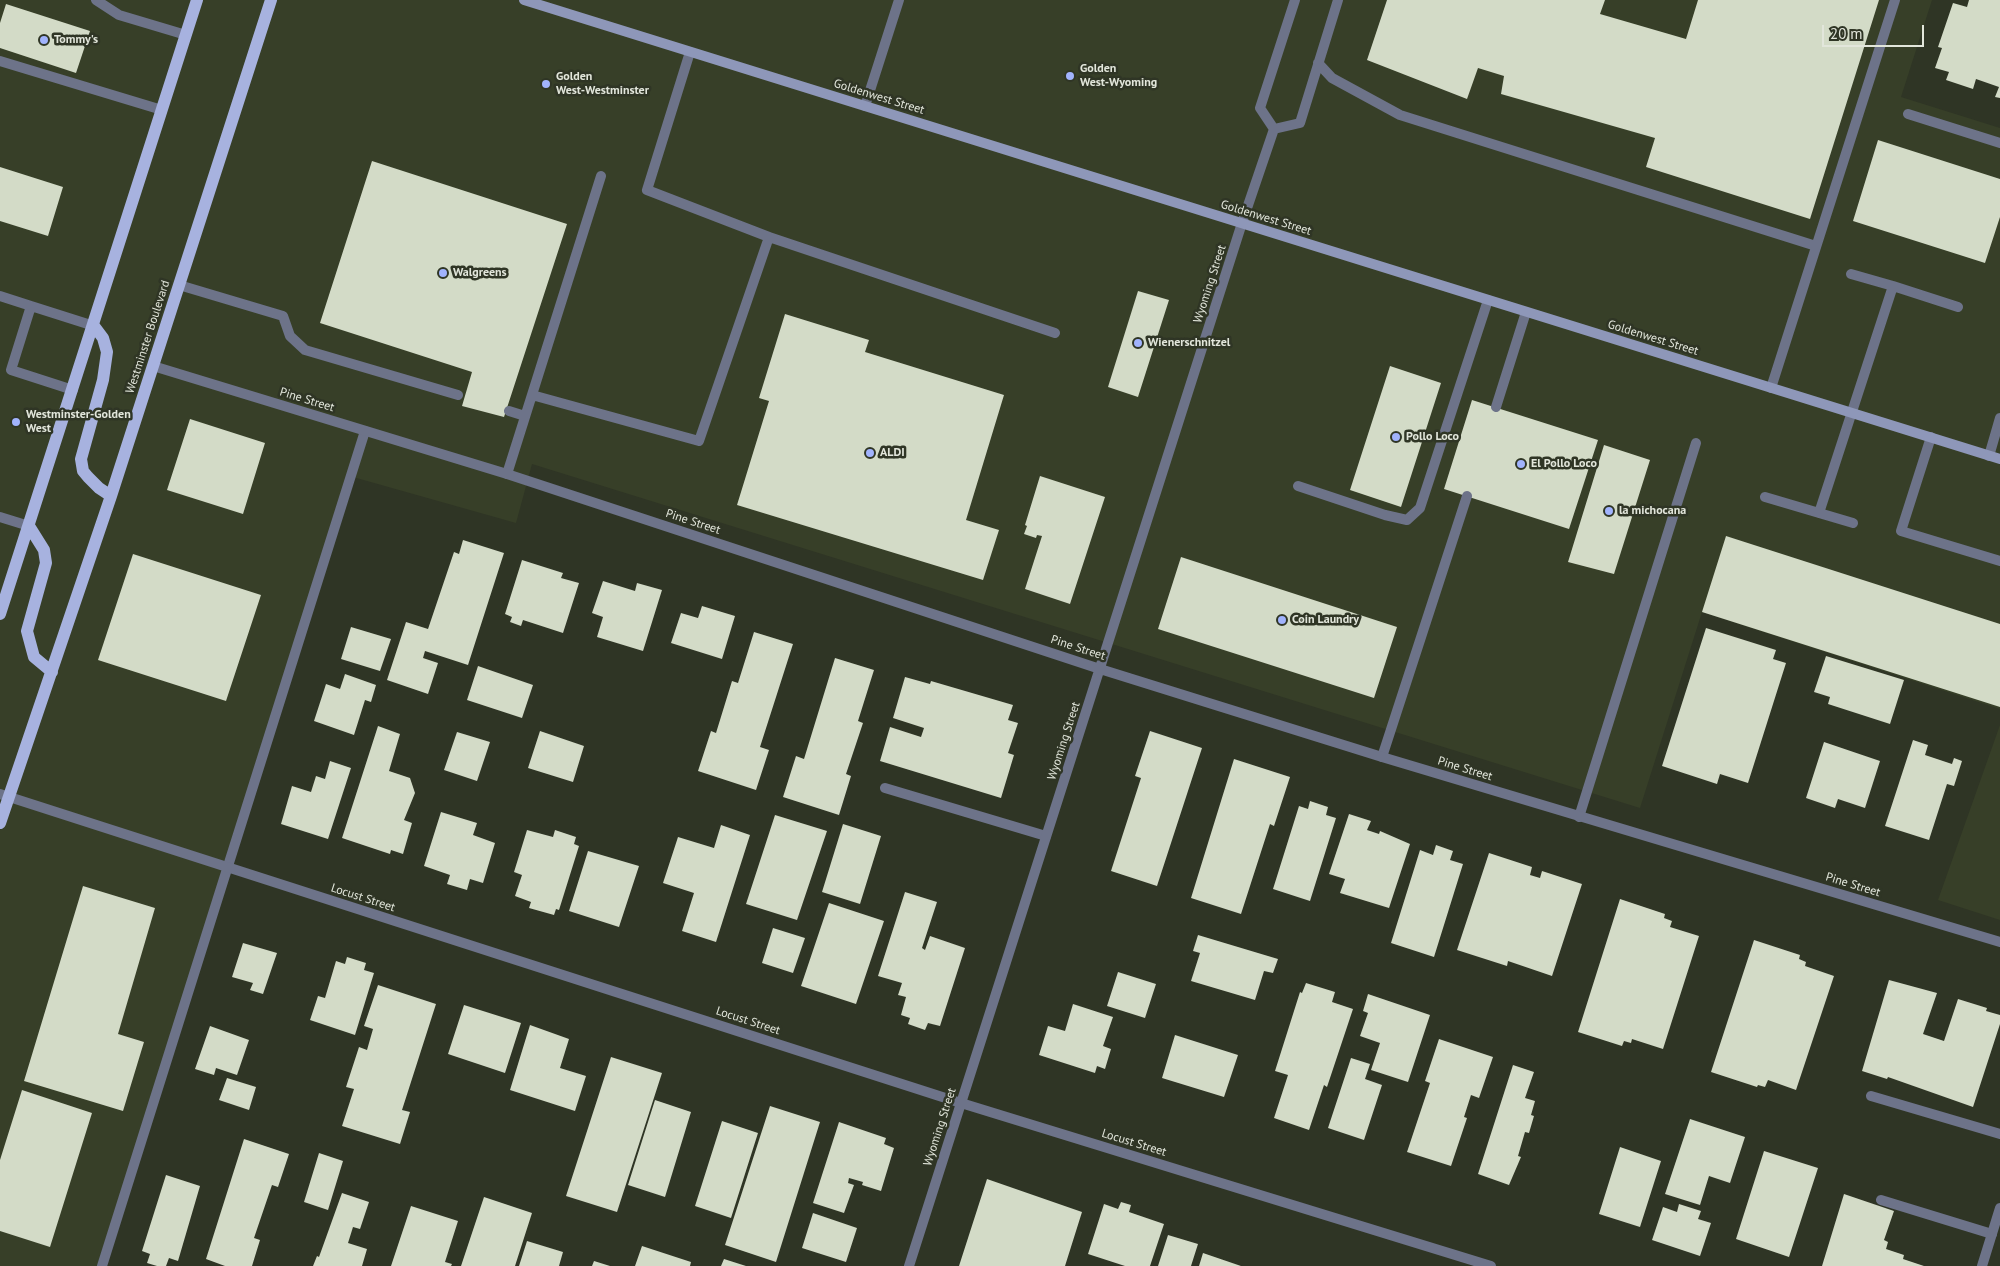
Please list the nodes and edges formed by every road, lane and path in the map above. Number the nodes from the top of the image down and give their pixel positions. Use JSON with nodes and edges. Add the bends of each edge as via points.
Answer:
{"nodes":[{"id":1,"x":96,"y":0,"type":"edge"},
{"id":2,"x":197,"y":0,"type":"edge"},
{"id":3,"x":271,"y":0,"type":"edge"},
{"id":4,"x":524,"y":0,"type":"edge"},
{"id":5,"x":899,"y":0,"type":"edge"},
{"id":6,"x":1295,"y":0,"type":"edge"},
{"id":7,"x":1338,"y":0,"type":"edge"},
{"id":8,"x":1895,"y":0,"type":"edge"},
{"id":9,"x":186,"y":35,"type":"junction"},
{"id":10,"x":690,"y":52,"type":"junction"},
{"id":11,"x":0,"y":61,"type":"edge"},
{"id":12,"x":1318,"y":63,"type":"junction"},
{"id":13,"x":865,"y":106,"type":"junction"},
{"id":14,"x":162,"y":110,"type":"junction"},
{"id":15,"x":1908,"y":114,"type":"dead end"},
{"id":16,"x":1274,"y":129,"type":"junction"},
{"id":17,"x":2000,"y":143,"type":"edge"},
{"id":18,"x":602,"y":176,"type":"dead end"},
{"id":19,"x":1242,"y":223,"type":"junction"},
{"id":20,"x":769,"y":237,"type":"junction"},
{"id":21,"x":1816,"y":246,"type":"junction"},
{"id":22,"x":1851,"y":274,"type":"dead end"},
{"id":23,"x":179,"y":285,"type":"junction"},
{"id":24,"x":1893,"y":286,"type":"junction"},
{"id":25,"x":0,"y":296,"type":"edge"},
{"id":26,"x":1488,"y":300,"type":"junction"},
{"id":27,"x":31,"y":306,"type":"junction"},
{"id":28,"x":1958,"y":307,"type":"dead end"},
{"id":29,"x":1526,"y":312,"type":"junction"},
{"id":30,"x":94,"y":326,"type":"junction"},
{"id":31,"x":1055,"y":333,"type":"dead end"},
{"id":32,"x":152,"y":366,"type":"junction"},
{"id":33,"x":1771,"y":388,"type":"junction"},
{"id":34,"x":73,"y":390,"type":"junction"},
{"id":35,"x":458,"y":395,"type":"dead end"},
{"id":36,"x":532,"y":395,"type":"junction"},
{"id":37,"x":1496,"y":407,"type":"dead end"},
{"id":38,"x":510,"y":411,"type":"dead end"},
{"id":39,"x":1852,"y":413,"type":"junction"},
{"id":40,"x":525,"y":416,"type":"junction"},
{"id":41,"x":2000,"y":418,"type":"edge"},
{"id":42,"x":365,"y":431,"type":"junction"},
{"id":43,"x":1931,"y":437,"type":"junction"},
{"id":44,"x":1696,"y":443,"type":"dead end"},
{"id":45,"x":1989,"y":456,"type":"junction"},
{"id":46,"x":2000,"y":459,"type":"edge"},
{"id":47,"x":507,"y":474,"type":"junction"},
{"id":48,"x":1298,"y":486,"type":"dead end"},
{"id":49,"x":111,"y":496,"type":"junction"},
{"id":50,"x":1467,"y":496,"type":"dead end"},
{"id":51,"x":1765,"y":497,"type":"dead end"},
{"id":52,"x":1819,"y":513,"type":"junction"},
{"id":53,"x":0,"y":517,"type":"edge"},
{"id":54,"x":1853,"y":524,"type":"dead end"},
{"id":55,"x":29,"y":526,"type":"junction"},
{"id":56,"x":2000,"y":561,"type":"edge"},
{"id":57,"x":0,"y":614,"type":"edge"},
{"id":58,"x":1100,"y":669,"type":"junction"},
{"id":59,"x":52,"y":672,"type":"junction"},
{"id":60,"x":1382,"y":757,"type":"junction"},
{"id":61,"x":885,"y":788,"type":"dead end"},
{"id":62,"x":4,"y":796,"type":"edge"},
{"id":63,"x":1579,"y":817,"type":"junction"},
{"id":64,"x":0,"y":823,"type":"edge"},
{"id":65,"x":1046,"y":836,"type":"junction"},
{"id":66,"x":227,"y":867,"type":"junction"},
{"id":67,"x":2000,"y":942,"type":"edge"},
{"id":68,"x":1871,"y":1096,"type":"dead end"},
{"id":69,"x":961,"y":1103,"type":"junction"},
{"id":70,"x":2000,"y":1134,"type":"edge"},
{"id":71,"x":1882,"y":1200,"type":"dead end"},
{"id":72,"x":2000,"y":1208,"type":"edge"},
{"id":73,"x":1992,"y":1234,"type":"junction"},
{"id":74,"x":102,"y":1266,"type":"edge"},
{"id":75,"x":909,"y":1266,"type":"edge"},
{"id":76,"x":1491,"y":1266,"type":"edge"},
{"id":77,"x":1982,"y":1266,"type":"edge"}],
"edges":[{"from":1,"to":9,"type":"street","via":[[119,15]]},
{"from":2,"to":9,"type":"main road"},
{"from":3,"to":23,"type":"main road","name":"Westminster Boulevard"},
{"from":4,"to":10,"type":"main road","name":"Goldenwest Street"},
{"from":5,"to":13,"type":"street"},
{"from":6,"to":16,"type":"street","via":[[1260,108]]},
{"from":7,"to":12,"type":"street"},
{"from":8,"to":21,"type":"street"},
{"from":9,"to":14,"type":"main road"},
{"from":10,"to":13,"type":"main road","name":"Goldenwest Street"},
{"from":10,"to":20,"type":"street","via":[[648,190]]},
{"from":11,"to":14,"type":"street"},
{"from":12,"to":16,"type":"street","via":[[1300,122]]},
{"from":12,"to":21,"type":"street","via":[[1332,78],[1400,115]]},
{"from":13,"to":19,"type":"main road","name":"Goldenwest Street"},
{"from":14,"to":30,"type":"main road"},
{"from":15,"to":17,"type":"street"},
{"from":16,"to":19,"type":"street","name":"Wyoming Street"},
{"from":18,"to":36,"type":"street"},
{"from":19,"to":26,"type":"main road","name":"Goldenwest Street"},
{"from":19,"to":58,"type":"street","name":"Wyoming Street"},
{"from":20,"to":31,"type":"street"},
{"from":20,"to":36,"type":"street","via":[[699,441]]},
{"from":21,"to":33,"type":"street"},
{"from":22,"to":24,"type":"street"},
{"from":23,"to":32,"type":"main road","name":"Westminster Boulevard"},
{"from":23,"to":35,"type":"street","via":[[283,316],[290,336],[305,350]]},
{"from":24,"to":28,"type":"street"},
{"from":24,"to":39,"type":"street"},
{"from":25,"to":27,"type":"street"},
{"from":26,"to":29,"type":"main road","name":"Goldenwest Street"},
{"from":26,"to":48,"type":"street","via":[[1420,508],[1407,520]]},
{"from":27,"to":30,"type":"street"},
{"from":27,"to":34,"type":"street","via":[[10,370]]},
{"from":29,"to":33,"type":"main road","name":"Goldenwest Street"},
{"from":29,"to":37,"type":"street"},
{"from":30,"to":34,"type":"main road"},
{"from":30,"to":49,"type":"main road","via":[[103,338],[107,352],[103,380],[81,458],[83,471]]},
{"from":32,"to":42,"type":"street","name":"Pine Street"},
{"from":32,"to":49,"type":"main road","name":"Westminster Boulevard"},
{"from":33,"to":39,"type":"main road","name":"Goldenwest Street"},
{"from":34,"to":55,"type":"main road"},
{"from":36,"to":40,"type":"street"},
{"from":38,"to":40,"type":"street"},
{"from":39,"to":43,"type":"main road","name":"Goldenwest Street"},
{"from":39,"to":52,"type":"street"},
{"from":40,"to":47,"type":"street"},
{"from":41,"to":45,"type":"street"},
{"from":42,"to":47,"type":"street","name":"Pine Street"},
{"from":42,"to":66,"type":"street"},
{"from":43,"to":45,"type":"main road","name":"Goldenwest Street"},
{"from":43,"to":56,"type":"street","via":[[1901,531]]},
{"from":44,"to":63,"type":"street"},
{"from":45,"to":46,"type":"main road","name":"Goldenwest Street"},
{"from":47,"to":58,"type":"street","name":"Pine Street"},
{"from":49,"to":59,"type":"main road","name":"Westminster Boulevard"},
{"from":50,"to":60,"type":"street"},
{"from":51,"to":52,"type":"street"},
{"from":52,"to":54,"type":"street"},
{"from":53,"to":55,"type":"street"},
{"from":55,"to":57,"type":"main road"},
{"from":55,"to":59,"type":"main road","via":[[44,550],[46,563],[27,631],[28,639],[34,657]]},
{"from":58,"to":60,"type":"street","name":"Pine Street"},
{"from":58,"to":65,"type":"street","name":"Wyoming Street"},
{"from":59,"to":62,"type":"main road","name":"Westminster Boulevard"},
{"from":60,"to":63,"type":"street","name":"Pine Street"},
{"from":61,"to":65,"type":"street"},
{"from":62,"to":64,"type":"main road","name":"Westminster Boulevard"},
{"from":62,"to":66,"type":"street","name":"Locust Street"},
{"from":63,"to":67,"type":"street","name":"Pine Street"},
{"from":65,"to":69,"type":"street","name":"Wyoming Street"},
{"from":66,"to":69,"type":"street","name":"Locust Street"},
{"from":66,"to":74,"type":"street"},
{"from":68,"to":70,"type":"street"},
{"from":69,"to":75,"type":"street","name":"Wyoming Street"},
{"from":69,"to":76,"type":"street","name":"Locust Street"},
{"from":71,"to":73,"type":"street"},
{"from":72,"to":73,"type":"street"},
{"from":73,"to":77,"type":"street"}]}
